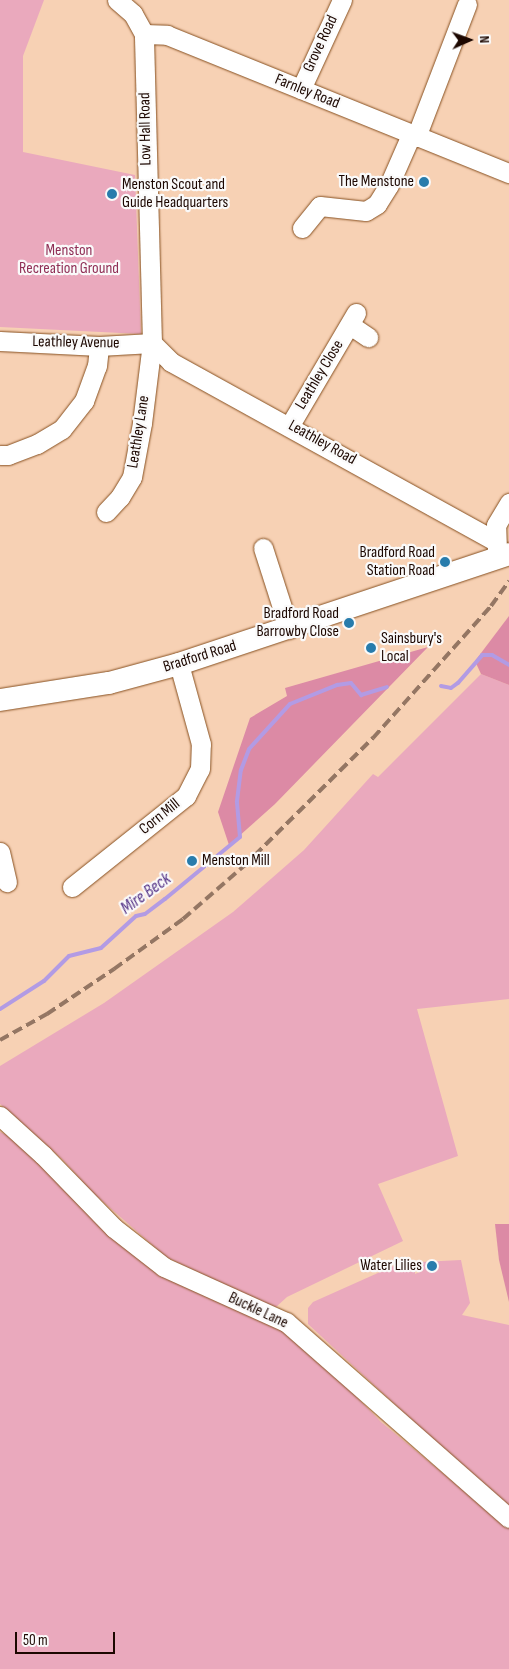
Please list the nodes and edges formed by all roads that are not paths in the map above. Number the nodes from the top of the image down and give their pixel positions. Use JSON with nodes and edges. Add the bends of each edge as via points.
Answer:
{"nodes":[{"id":1,"x":117,"y":0,"type":"edge"},
{"id":2,"x":342,"y":0,"type":"edge"},
{"id":3,"x":467,"y":4,"type":"dead end"},
{"id":4,"x":144,"y":34,"type":"junction"},
{"id":5,"x":301,"y":89,"type":"junction"},
{"id":6,"x":414,"y":136,"type":"junction"},
{"id":7,"x":509,"y":173,"type":"edge"},
{"id":8,"x":302,"y":228,"type":"dead end"},
{"id":9,"x":368,"y":337,"type":"dead end"},
{"id":10,"x":0,"y":341,"type":"edge"},
{"id":11,"x":152,"y":343,"type":"junction"},
{"id":12,"x":99,"y":346,"type":"junction"},
{"id":13,"x":290,"y":425,"type":"junction"},
{"id":14,"x":0,"y":455,"type":"edge"},
{"id":15,"x":509,"y":503,"type":"edge"},
{"id":16,"x":106,"y":512,"type":"dead end"},
{"id":17,"x":263,"y":548,"type":"dead end"},
{"id":18,"x":501,"y":551,"type":"edge"},
{"id":19,"x":289,"y":629,"type":"junction"},
{"id":20,"x":179,"y":664,"type":"junction"},
{"id":21,"x":0,"y":700,"type":"edge"},
{"id":22,"x":72,"y":887,"type":"dead end"},
{"id":23,"x":0,"y":1116,"type":"edge"},
{"id":24,"x":509,"y":1518,"type":"edge"}],
"edges":[{"from":1,"to":4,"type":"street","via":[[133,14]]},
{"from":2,"to":5,"type":"street","name":"Grove Road"},
{"from":3,"to":6,"type":"street"},
{"from":4,"to":5,"type":"street","name":"Farnley Road","via":[[167,35]]},
{"from":4,"to":11,"type":"street","name":"Low Hall Road"},
{"from":5,"to":6,"type":"street","name":"Farnley Road"},
{"from":6,"to":7,"type":"street","name":"Farnley Road"},
{"from":6,"to":8,"type":"street","via":[[377,204],[366,211],[320,206]]},
{"from":9,"to":13,"type":"street","name":"Leathley Close","via":[[353,319]]},
{"from":10,"to":12,"type":"street","name":"Leathley Avenue"},
{"from":11,"to":12,"type":"street","name":"Leathley Avenue"},
{"from":11,"to":13,"type":"street","name":"Leathley Road","via":[[171,362]]},
{"from":11,"to":16,"type":"street","name":"Leathley Lane","via":[[132,477]]},
{"from":12,"to":14,"type":"street","via":[[97,366],[84,401],[62,429],[37,444]]},
{"from":13,"to":18,"type":"street","name":"Leathley Road"},
{"from":15,"to":18,"type":"street","via":[[496,525]]},
{"from":17,"to":19,"type":"street"},
{"from":18,"to":19,"type":"main road","name":"Bradford Road"},
{"from":19,"to":20,"type":"main road","name":"Bradford Road"},
{"from":20,"to":21,"type":"main road","name":"Bradford Road","via":[[109,683]]},
{"from":20,"to":22,"type":"street","name":"Corn Mill","via":[[202,744],[200,769],[186,796]]},
{"from":23,"to":24,"type":"street","name":"Buckle Lane","via":[[114,1228],[164,1267],[286,1322]]}]}
